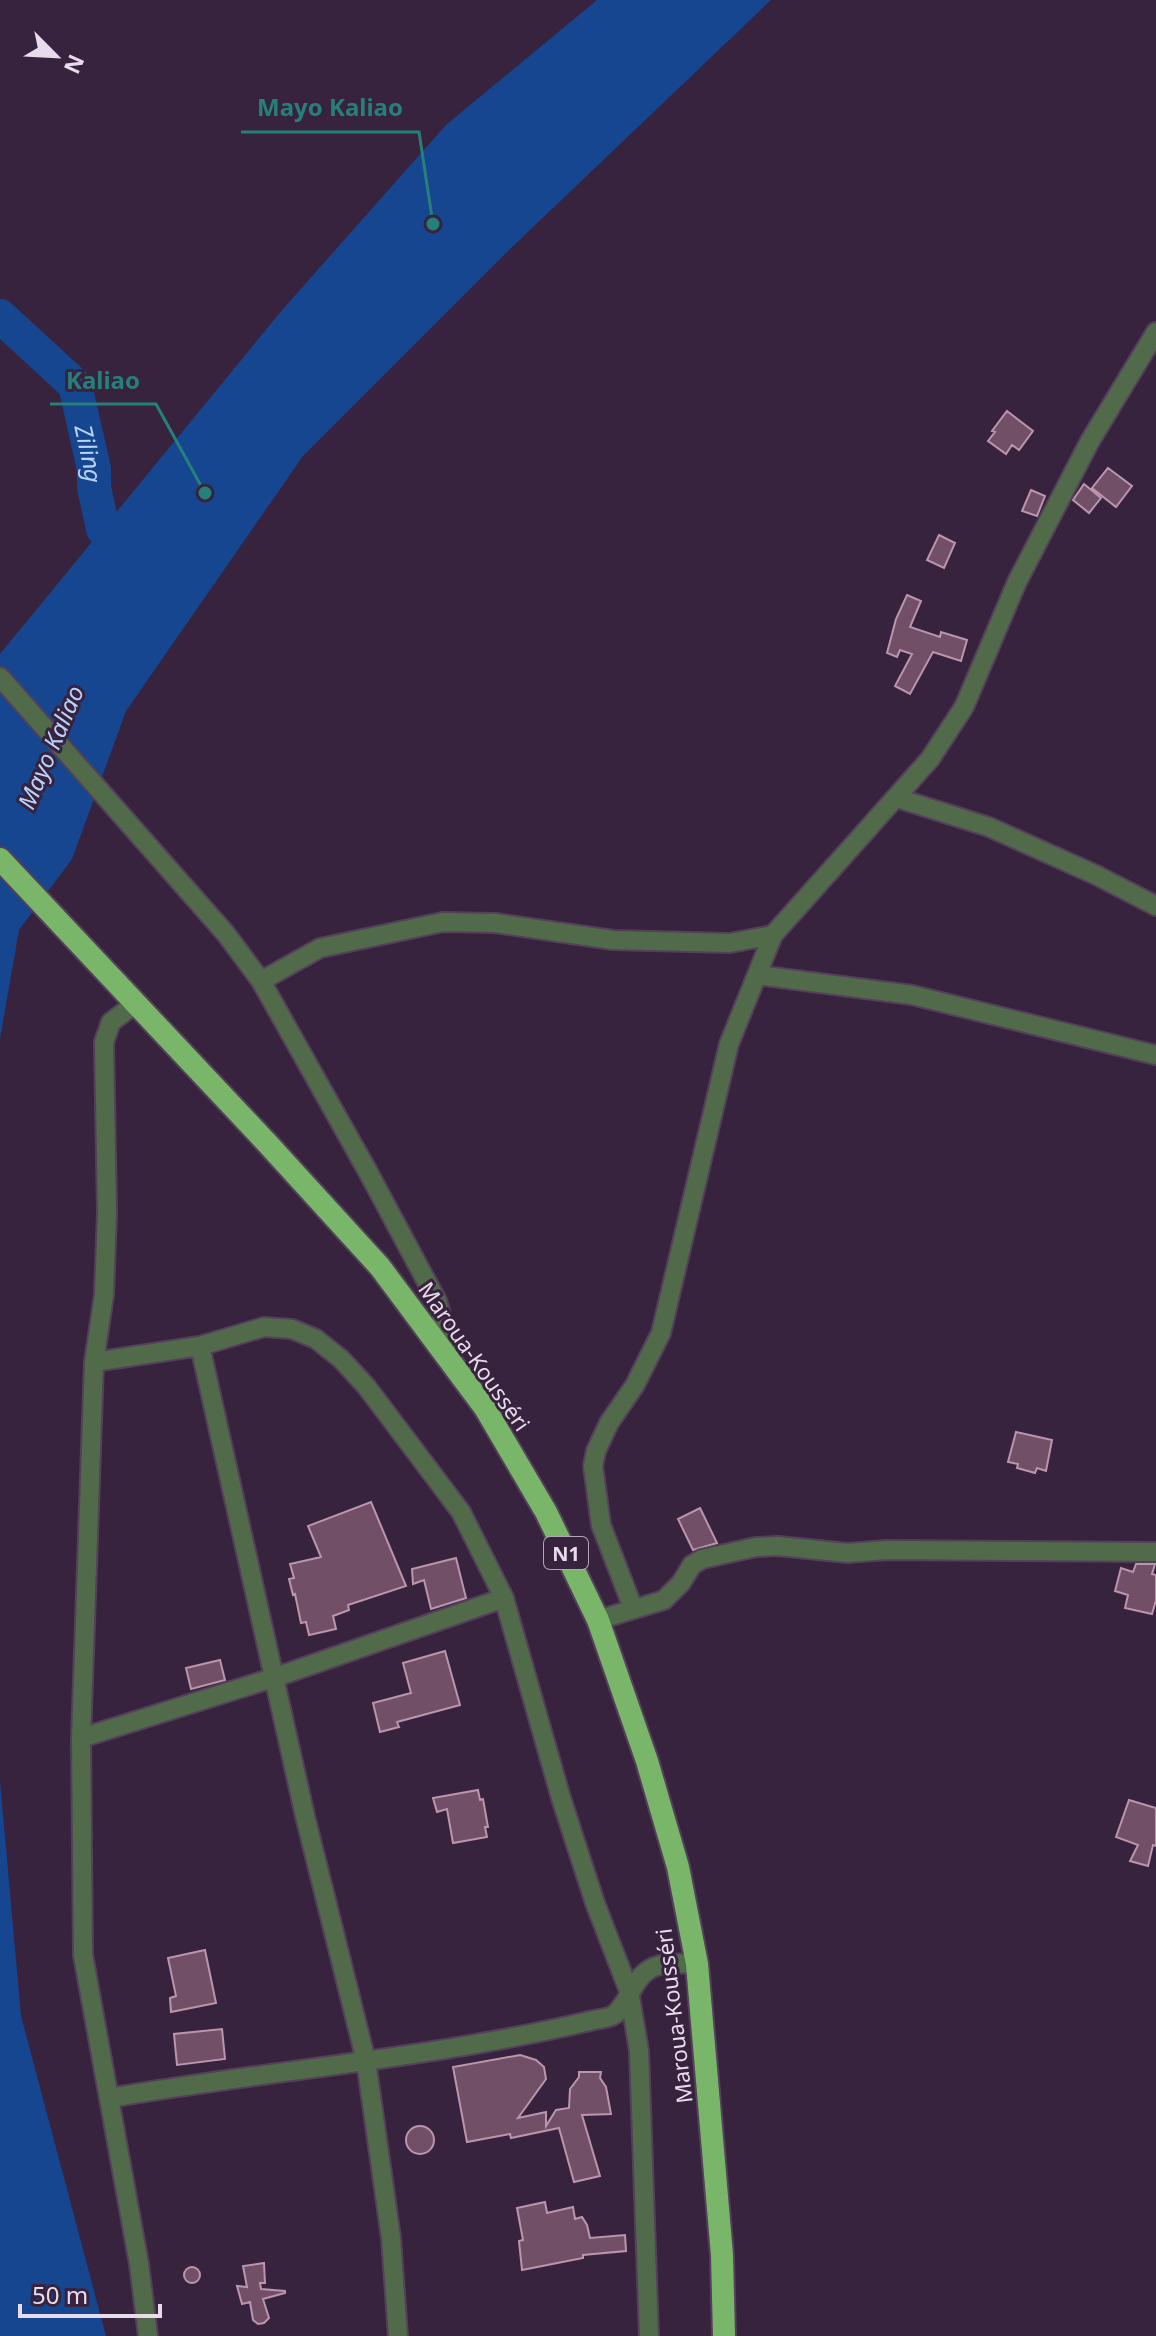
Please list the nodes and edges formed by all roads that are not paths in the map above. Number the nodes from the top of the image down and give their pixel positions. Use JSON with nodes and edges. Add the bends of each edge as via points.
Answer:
{"nodes":[{"id":1,"x":1156,"y":332,"type":"edge"},
{"id":2,"x":0,"y":677,"type":"edge"},
{"id":3,"x":897,"y":798,"type":"junction"},
{"id":4,"x":0,"y":859,"type":"edge"},
{"id":5,"x":1156,"y":906,"type":"edge"},
{"id":6,"x":773,"y":935,"type":"junction"},
{"id":7,"x":757,"y":975,"type":"junction"},
{"id":8,"x":261,"y":981,"type":"junction"},
{"id":9,"x":135,"y":1004,"type":"junction"},
{"id":10,"x":1156,"y":1055,"type":"edge"},
{"id":11,"x":200,"y":1346,"type":"junction"},
{"id":12,"x":447,"y":1357,"type":"junction"},
{"id":13,"x":94,"y":1362,"type":"junction"},
{"id":14,"x":1156,"y":1552,"type":"edge"},
{"id":15,"x":504,"y":1598,"type":"junction"},
{"id":16,"x":633,"y":1608,"type":"junction"},
{"id":17,"x":598,"y":1620,"type":"junction"},
{"id":18,"x":276,"y":1677,"type":"junction"},
{"id":19,"x":81,"y":1738,"type":"junction"},
{"id":20,"x":697,"y":1964,"type":"junction"},
{"id":21,"x":629,"y":1991,"type":"junction"},
{"id":22,"x":366,"y":2061,"type":"junction"},
{"id":23,"x":110,"y":2098,"type":"junction"},
{"id":24,"x":148,"y":2336,"type":"edge"},
{"id":25,"x":398,"y":2336,"type":"edge"},
{"id":26,"x":649,"y":2336,"type":"edge"},
{"id":27,"x":724,"y":2336,"type":"edge"}],
"edges":[{"from":1,"to":3,"type":"street","via":[[1090,441],[1017,582],[964,707]]},
{"from":2,"to":8,"type":"street","via":[[226,934]]},
{"from":3,"to":5,"type":"street","via":[[989,827]]},
{"from":3,"to":6,"type":"street"},
{"from":4,"to":9,"type":"highway","name":"Maroua-Kousséri","number":"N1"},
{"from":6,"to":7,"type":"street"},
{"from":6,"to":8,"type":"street","via":[[730,943],[613,940],[495,923],[443,922],[320,948]]},
{"from":7,"to":10,"type":"street","via":[[912,995]]},
{"from":7,"to":16,"type":"street","via":[[729,1044],[661,1333],[609,1423],[593,1466],[601,1525]]},
{"from":8,"to":12,"type":"street","via":[[437,1301],[448,1338]]},
{"from":9,"to":12,"type":"highway","name":"Maroua-Kousséri","number":"N1","via":[[380,1267]]},
{"from":9,"to":13,"type":"street","via":[[111,1022],[104,1042],[107,1213],[104,1295]]},
{"from":11,"to":13,"type":"street"},
{"from":11,"to":15,"type":"street","via":[[264,1327],[292,1329],[316,1339],[341,1359],[461,1512]]},
{"from":11,"to":18,"type":"street"},
{"from":12,"to":17,"type":"highway","name":"Maroua-Kousséri","number":"N1","via":[[485,1408],[546,1512]]},
{"from":13,"to":19,"type":"street"},
{"from":14,"to":16,"type":"street","via":[[848,1553],[756,1547],[702,1559],[664,1600]]},
{"from":15,"to":18,"type":"street"},
{"from":15,"to":21,"type":"street","via":[[561,1798]]},
{"from":16,"to":17,"type":"street"},
{"from":17,"to":20,"type":"highway","name":"Maroua-Kousséri","number":"N1","via":[[678,1867]]},
{"from":18,"to":19,"type":"street"},
{"from":18,"to":22,"type":"street"},
{"from":19,"to":23,"type":"street","via":[[83,1955]]},
{"from":20,"to":21,"type":"street","via":[[669,1963],[649,1970]]},
{"from":20,"to":27,"type":"highway","name":"Maroua-Kousséri","number":"N1"},
{"from":21,"to":22,"type":"street","via":[[613,2015],[471,2046]]},
{"from":21,"to":26,"type":"street","via":[[639,2051]]},
{"from":22,"to":23,"type":"street"},
{"from":22,"to":25,"type":"street","via":[[391,2238]]},
{"from":23,"to":24,"type":"street"}]}
